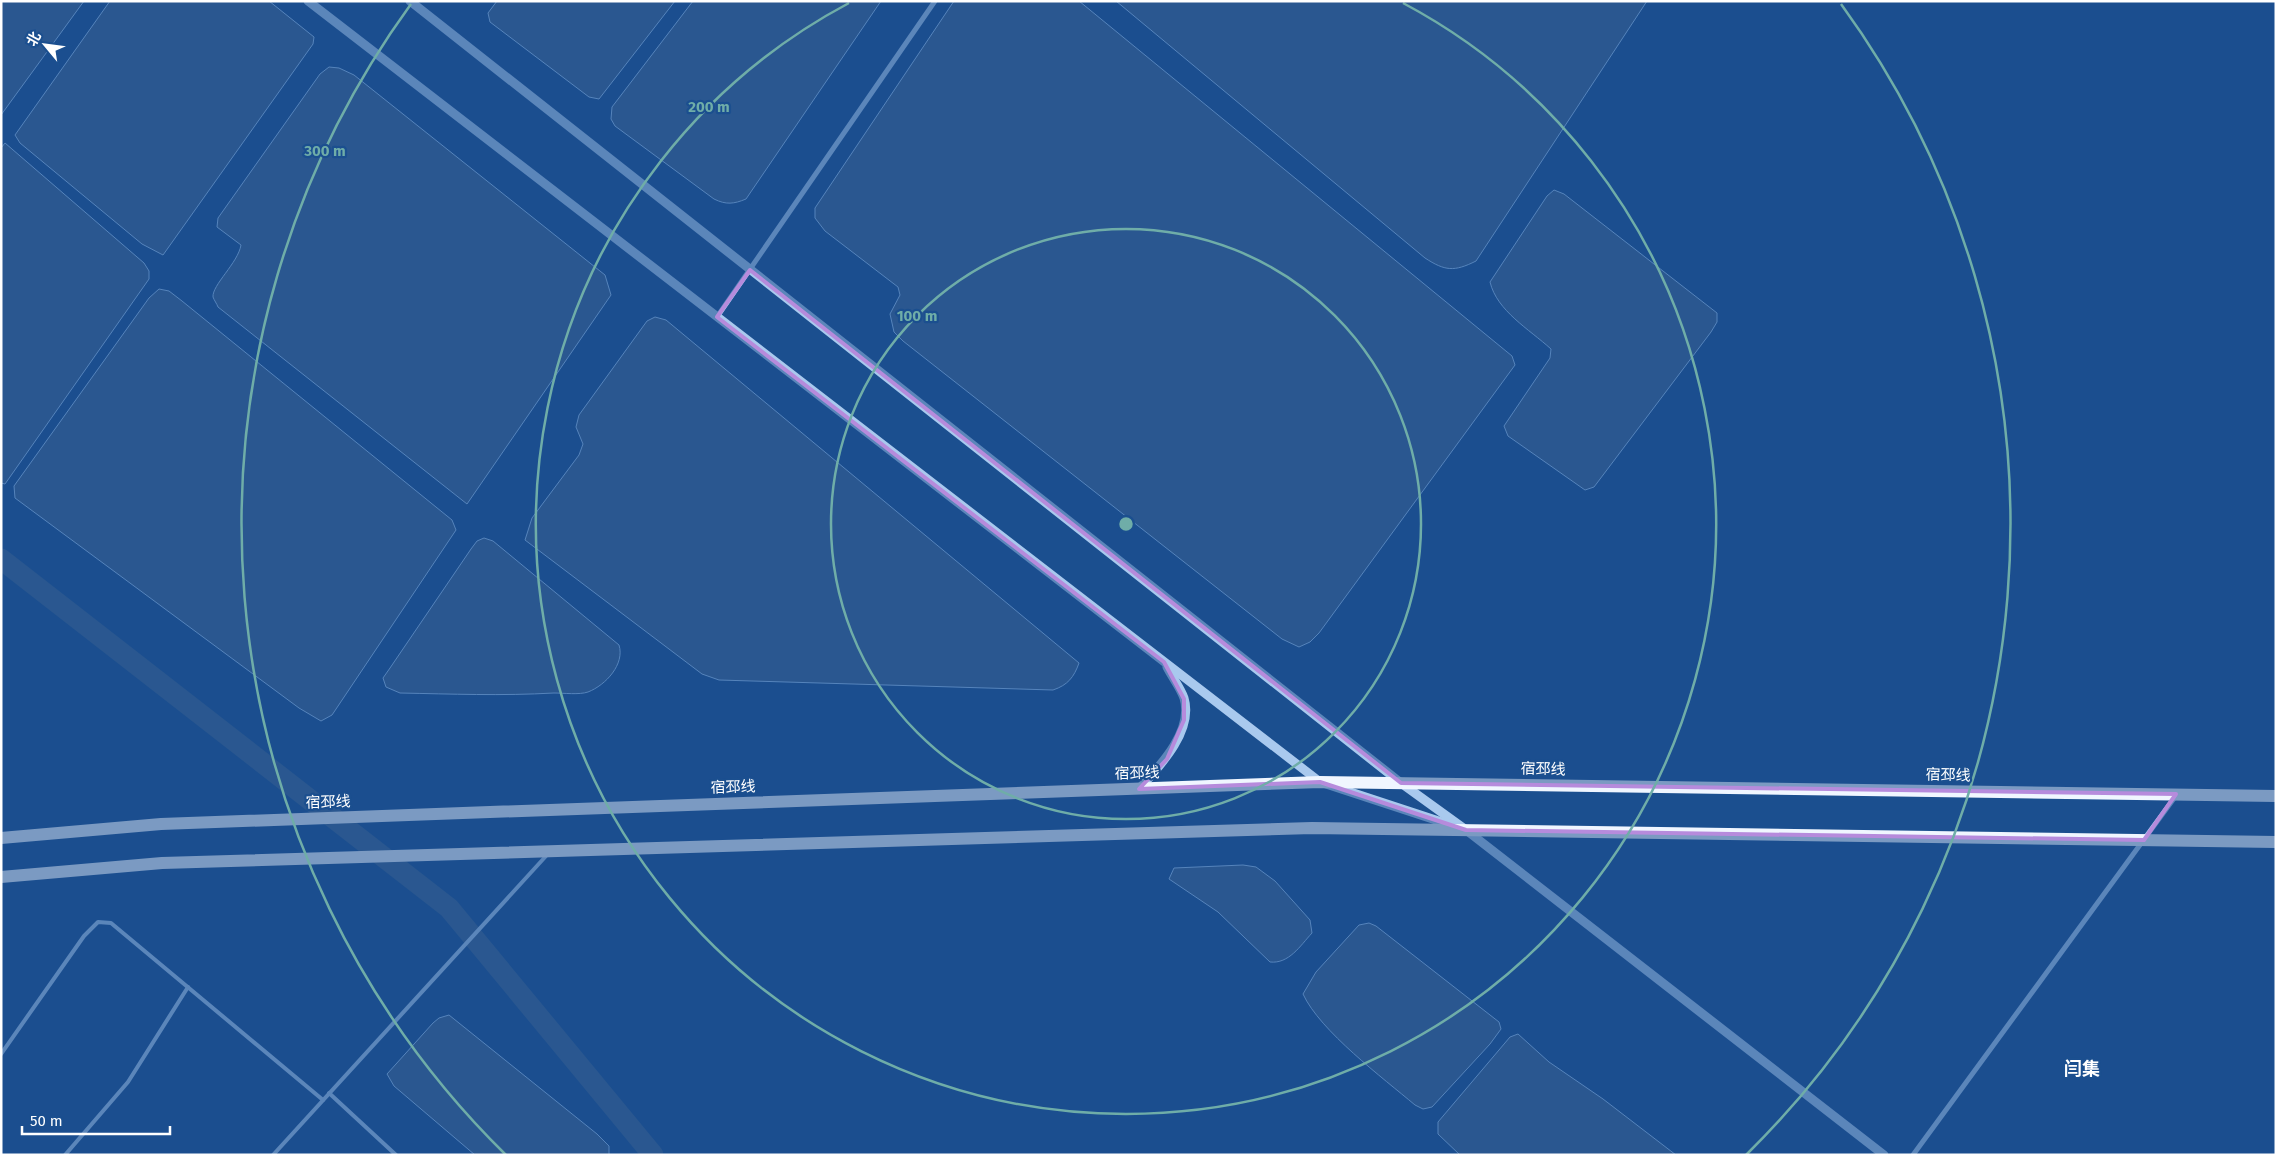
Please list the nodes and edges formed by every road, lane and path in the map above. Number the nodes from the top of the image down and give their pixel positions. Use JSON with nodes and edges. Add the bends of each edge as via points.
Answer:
{"nodes":[{"id":1,"x":308,"y":1,"type":"edge"},
{"id":2,"x":410,"y":1,"type":"edge"},
{"id":3,"x":935,"y":1,"type":"edge"},
{"id":4,"x":750,"y":270,"type":"junction"},
{"id":5,"x":717,"y":317,"type":"junction"},
{"id":6,"x":1164,"y":662,"type":"junction"},
{"id":7,"x":1320,"y":782,"type":"junction"},
{"id":8,"x":1400,"y":783,"type":"junction"},
{"id":9,"x":1139,"y":789,"type":"junction"},
{"id":10,"x":2176,"y":794,"type":"junction"},
{"id":11,"x":2276,"y":796,"type":"edge"},
{"id":12,"x":1466,"y":830,"type":"junction"},
{"id":13,"x":1,"y":838,"type":"edge"},
{"id":14,"x":2144,"y":840,"type":"junction"},
{"id":15,"x":2276,"y":842,"type":"edge"},
{"id":16,"x":551,"y":850,"type":"junction"},
{"id":17,"x":1,"y":876,"type":"edge"},
{"id":18,"x":188,"y":987,"type":"junction"},
{"id":19,"x":1,"y":1054,"type":"edge"},
{"id":20,"x":329,"y":1093,"type":"junction"},
{"id":21,"x":323,"y":1100,"type":"junction"},
{"id":22,"x":65,"y":1155,"type":"edge"},
{"id":23,"x":273,"y":1155,"type":"edge"},
{"id":24,"x":396,"y":1155,"type":"edge"},
{"id":25,"x":1884,"y":1155,"type":"edge"},
{"id":26,"x":1914,"y":1155,"type":"edge"}],
"edges":[{"from":1,"to":5,"type":"street"},
{"from":2,"to":4,"type":"street"},
{"from":3,"to":4,"type":"street"},
{"from":4,"to":5,"type":"street"},
{"from":4,"to":8,"type":"street"},
{"from":5,"to":6,"type":"street"},
{"from":6,"to":7,"type":"street"},
{"from":6,"to":9,"type":"street","via":[[1184,699],[1184,720],[1167,758]]},
{"from":7,"to":8,"type":"main road","name":"宿邳线"},
{"from":7,"to":9,"type":"main road","name":"宿邳线"},
{"from":7,"to":12,"type":"street"},
{"from":8,"to":10,"type":"main road","name":"宿邳线"},
{"from":8,"to":12,"type":"street"},
{"from":9,"to":13,"type":"main road","name":"宿邳线","via":[[161,824]]},
{"from":10,"to":11,"type":"main road","name":"宿邳线"},
{"from":10,"to":14,"type":"street"},
{"from":12,"to":14,"type":"main road"},
{"from":12,"to":16,"type":"main road","via":[[1312,828]]},
{"from":12,"to":25,"type":"street"},
{"from":14,"to":15,"type":"main road"},
{"from":14,"to":26,"type":"street"},
{"from":16,"to":17,"type":"main road","via":[[162,863]]},
{"from":16,"to":20,"type":"lane"},
{"from":18,"to":19,"type":"lane","via":[[111,923],[98,922],[84,936]]},
{"from":18,"to":21,"type":"lane"},
{"from":18,"to":22,"type":"lane","via":[[128,1082]]},
{"from":20,"to":21,"type":"lane"},
{"from":20,"to":24,"type":"lane"},
{"from":21,"to":23,"type":"lane"}]}
